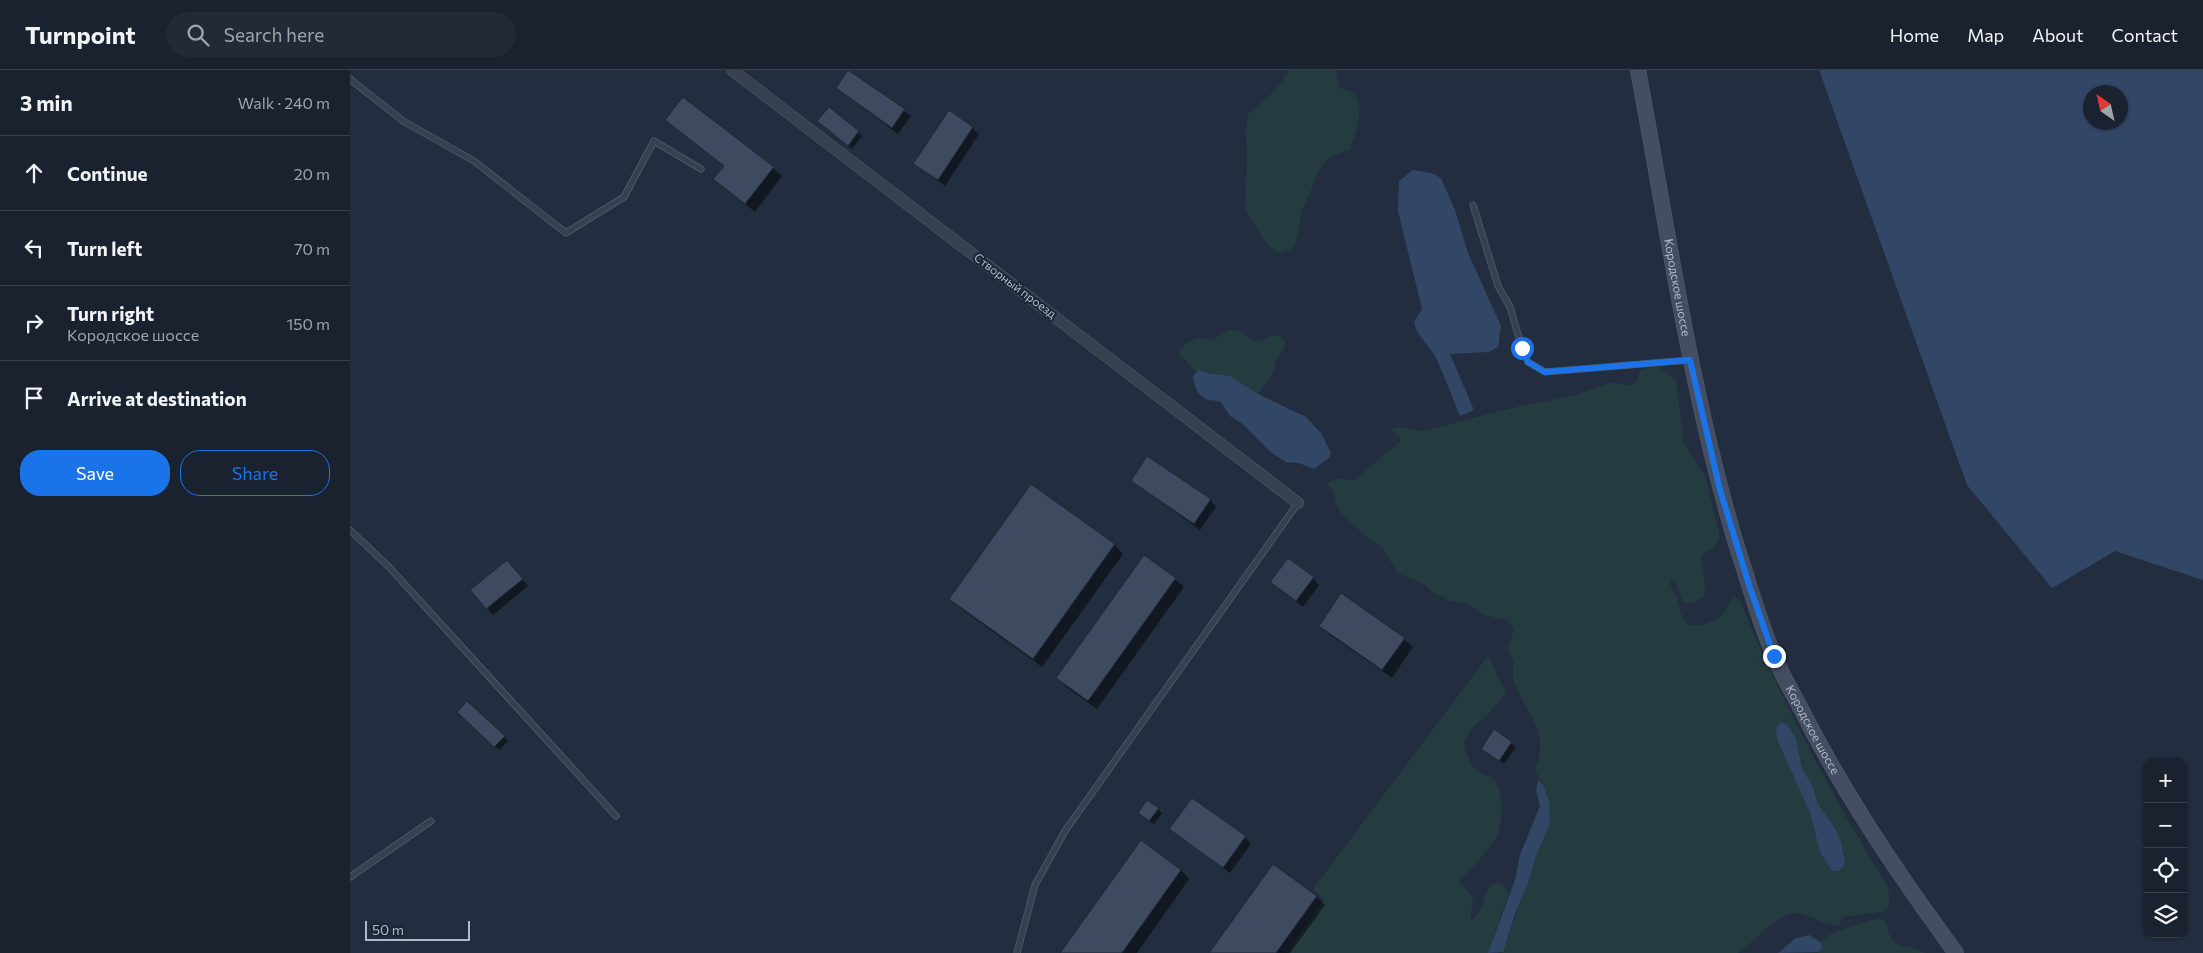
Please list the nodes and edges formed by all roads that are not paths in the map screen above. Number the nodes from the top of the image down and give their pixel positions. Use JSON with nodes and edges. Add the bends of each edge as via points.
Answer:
{"nodes":[{"id":1,"x":732,"y":70,"type":"edge"},
{"id":2,"x":1638,"y":70,"type":"edge"},
{"id":3,"x":350,"y":79,"type":"edge"},
{"id":4,"x":702,"y":169,"type":"dead end"},
{"id":5,"x":1473,"y":205,"type":"dead end"},
{"id":6,"x":1690,"y":360,"type":"junction"},
{"id":7,"x":1298,"y":503,"type":"joint"},
{"id":8,"x":350,"y":530,"type":"edge"},
{"id":9,"x":616,"y":816,"type":"dead end"},
{"id":10,"x":432,"y":821,"type":"dead end"},
{"id":11,"x":350,"y":877,"type":"edge"},
{"id":12,"x":1017,"y":953,"type":"edge"},
{"id":13,"x":1956,"y":953,"type":"edge"}],
"edges":[{"from":1,"to":7,"type":"street","name":"Створный проезд"},
{"from":2,"to":6,"type":"main road","name":"Кородское шоссе"},
{"from":3,"to":4,"type":"lane","via":[[403,121],[474,161],[566,233],[624,197],[654,141]]},
{"from":5,"to":6,"type":"lane","via":[[1498,286],[1510,307],[1528,362],[1537,369],[1545,372]]},
{"from":6,"to":13,"type":"main road","name":"Кородское шоссе","via":[[1720,490],[1774,656],[1854,807]]},
{"from":7,"to":12,"type":"lane","via":[[1064,832],[1035,885]]},
{"from":8,"to":9,"type":"lane","via":[[389,567]]},
{"from":10,"to":11,"type":"lane"}]}
